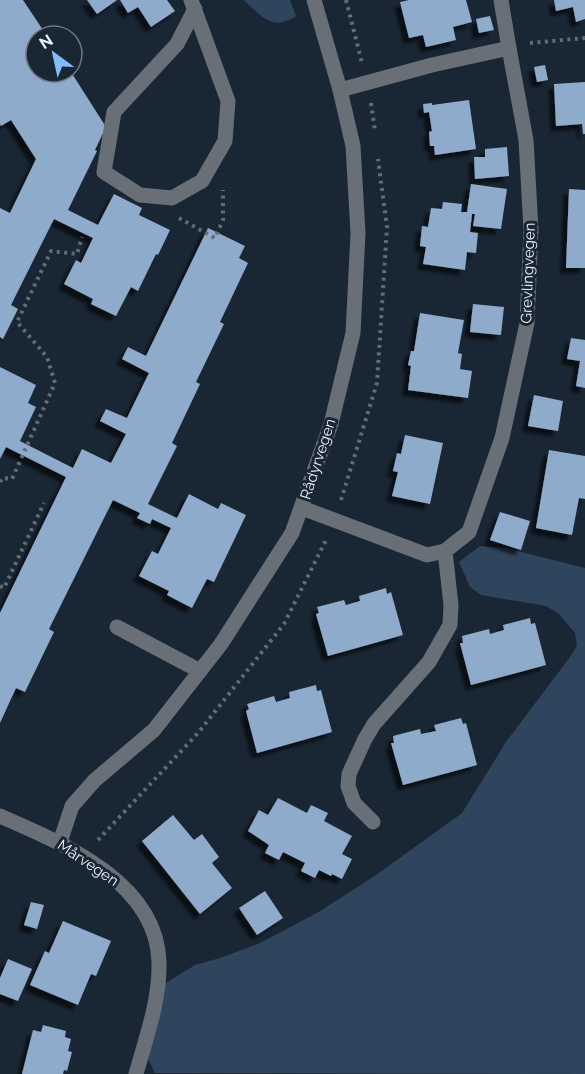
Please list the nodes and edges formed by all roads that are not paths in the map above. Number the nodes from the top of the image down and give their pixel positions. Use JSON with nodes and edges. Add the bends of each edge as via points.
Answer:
{"nodes":[{"id":1,"x":314,"y":0,"type":"edge"},
{"id":2,"x":501,"y":0,"type":"edge"},
{"id":3,"x":193,"y":5,"type":"edge"},
{"id":4,"x":509,"y":48,"type":"junction"},
{"id":5,"x":340,"y":90,"type":"junction"},
{"id":6,"x":302,"y":508,"type":"junction"},
{"id":7,"x":445,"y":552,"type":"junction"},
{"id":8,"x":117,"y":627,"type":"dead end"},
{"id":9,"x":200,"y":671,"type":"junction"},
{"id":10,"x":0,"y":816,"type":"edge"},
{"id":11,"x":373,"y":822,"type":"dead end"},
{"id":12,"x":60,"y":842,"type":"junction"},
{"id":13,"x":136,"y":1074,"type":"edge"}],
"edges":[{"from":1,"to":5,"type":"street","name":"Rådyrvegen"},
{"from":2,"to":4,"type":"street","name":"Grevlingvegen"},
{"from":3,"to":3,"type":"street","via":[[177,44],[114,112],[104,172],[140,195],[172,198],[202,181],[225,141],[228,101]]},
{"from":4,"to":5,"type":"street"},
{"from":4,"to":7,"type":"street","name":"Grevlingvegen","via":[[526,140],[531,230],[527,323],[502,438],[469,532]]},
{"from":5,"to":6,"type":"street","name":"Rådyrvegen","via":[[353,146],[358,233],[353,333],[331,424]]},
{"from":6,"to":7,"type":"street","via":[[427,555]]},
{"from":6,"to":9,"type":"street","name":"Rådyrvegen","via":[[292,533]]},
{"from":7,"to":11,"type":"street","via":[[450,625],[429,662],[374,724],[348,774],[354,803]]},
{"from":8,"to":9,"type":"street"},
{"from":9,"to":12,"type":"street","name":"Rådyrvegen","via":[[154,730],[94,780],[72,806]]},
{"from":10,"to":12,"type":"street","name":"Mårvegen"},
{"from":12,"to":13,"type":"street","name":"Mårvegen","via":[[132,894],[153,928],[159,961],[155,1004]]}]}
